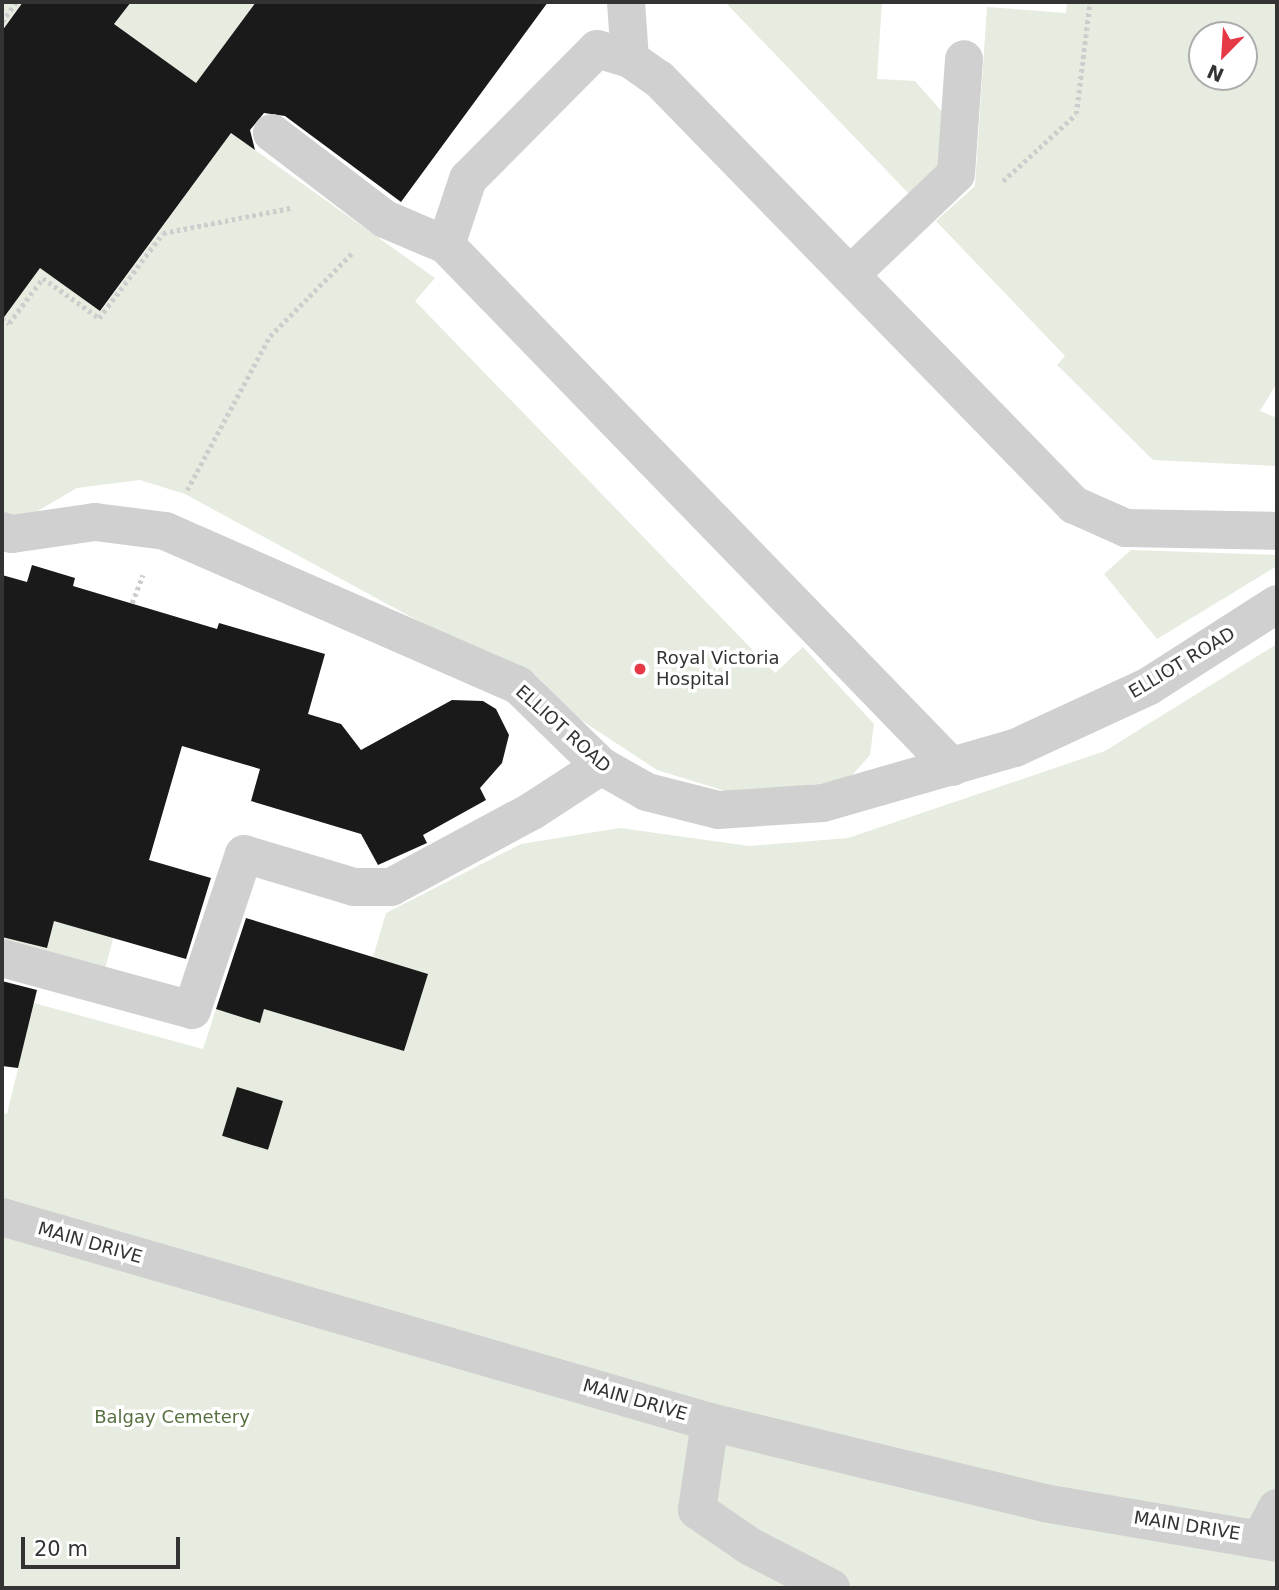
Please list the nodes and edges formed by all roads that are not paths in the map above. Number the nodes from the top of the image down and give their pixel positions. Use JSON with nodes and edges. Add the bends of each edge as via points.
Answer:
{"nodes":[{"id":1,"x":626,"y":2,"type":"edge"},
{"id":2,"x":630,"y":59,"type":"junction"},
{"id":3,"x":964,"y":60,"type":"dead end"},
{"id":4,"x":272,"y":133,"type":"dead end"},
{"id":5,"x":446,"y":245,"type":"junction"},
{"id":6,"x":850,"y":275,"type":"junction"},
{"id":7,"x":2,"y":531,"type":"edge"},
{"id":8,"x":1277,"y":531,"type":"edge"},
{"id":9,"x":1277,"y":604,"type":"edge"},
{"id":10,"x":601,"y":766,"type":"junction"},
{"id":11,"x":952,"y":767,"type":"junction"},
{"id":12,"x":2,"y":958,"type":"edge"},
{"id":13,"x":2,"y":1217,"type":"edge"},
{"id":14,"x":710,"y":1422,"type":"junction"},
{"id":15,"x":1272,"y":1530,"type":"edge"},
{"id":16,"x":831,"y":1588,"type":"edge"}],
"edges":[{"from":1,"to":2,"type":"street"},
{"from":2,"to":5,"type":"street","via":[[597,49],[514,131],[468,179]]},
{"from":2,"to":6,"type":"street","via":[[659,79]]},
{"from":3,"to":6,"type":"street","via":[[956,174]]},
{"from":4,"to":5,"type":"street","via":[[385,219]]},
{"from":5,"to":11,"type":"street"},
{"from":6,"to":8,"type":"street","via":[[1074,505],[1126,528]]},
{"from":7,"to":10,"type":"street","name":"ELLIOT ROAD","via":[[12,534],[95,522],[165,531],[519,686]]},
{"from":9,"to":11,"type":"street","name":"ELLIOT ROAD","via":[[1149,686],[1015,748]]},
{"from":10,"to":11,"type":"street","name":"ELLIOT ROAD","via":[[647,792],[718,810],[823,803]]},
{"from":10,"to":12,"type":"street","via":[[532,811],[391,887],[354,887],[244,854],[192,1010]]},
{"from":13,"to":14,"type":"street","name":"MAIN DRIVE"},
{"from":14,"to":15,"type":"street","name":"MAIN DRIVE","via":[[1044,1503]]},
{"from":14,"to":16,"type":"street","via":[[697,1510],[751,1547]]}]}
